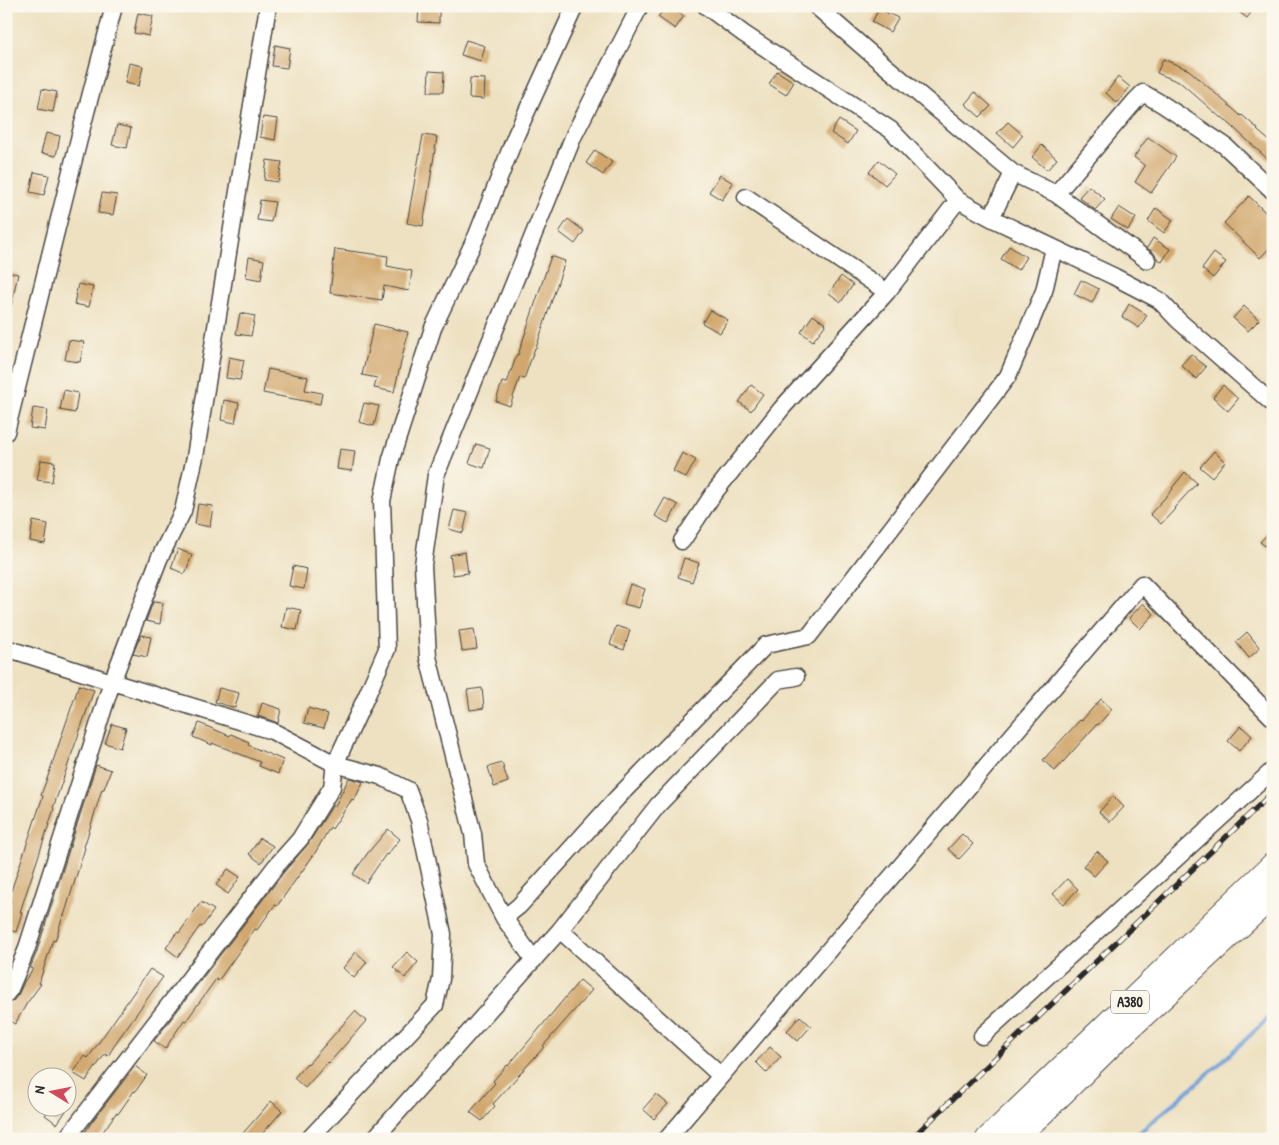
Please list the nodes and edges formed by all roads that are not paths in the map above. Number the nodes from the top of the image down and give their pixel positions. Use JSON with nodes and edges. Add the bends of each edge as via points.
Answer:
{"nodes":[{"id":1,"x":114,"y":6,"type":"edge"},
{"id":2,"x":268,"y":6,"type":"edge"},
{"id":3,"x":575,"y":6,"type":"edge"},
{"id":4,"x":640,"y":6,"type":"edge"},
{"id":5,"x":706,"y":6,"type":"edge"},
{"id":6,"x":816,"y":6,"type":"edge"},
{"id":7,"x":1013,"y":173,"type":"junction"},
{"id":8,"x":1273,"y":191,"type":"edge"},
{"id":9,"x":1056,"y":194,"type":"junction"},
{"id":10,"x":746,"y":197,"type":"dead end"},
{"id":11,"x":958,"y":200,"type":"junction"},
{"id":12,"x":991,"y":218,"type":"junction"},
{"id":13,"x":1054,"y":248,"type":"junction"},
{"id":14,"x":1147,"y":260,"type":"dead end"},
{"id":15,"x":887,"y":292,"type":"junction"},
{"id":16,"x":1273,"y":404,"type":"edge"},
{"id":17,"x":6,"y":432,"type":"edge"},
{"id":18,"x":682,"y":541,"type":"dead end"},
{"id":19,"x":6,"y":648,"type":"edge"},
{"id":20,"x":796,"y":677,"type":"dead end"},
{"id":21,"x":112,"y":682,"type":"junction"},
{"id":22,"x":1273,"y":718,"type":"edge"},
{"id":23,"x":335,"y":764,"type":"junction"},
{"id":24,"x":1273,"y":770,"type":"edge"},
{"id":25,"x":1273,"y":865,"type":"edge"},
{"id":26,"x":1273,"y":895,"type":"edge"},
{"id":27,"x":504,"y":918,"type":"junction"},
{"id":28,"x":560,"y":930,"type":"junction"},
{"id":29,"x":534,"y":960,"type":"junction"},
{"id":30,"x":6,"y":994,"type":"edge"},
{"id":31,"x":982,"y":1036,"type":"dead end"},
{"id":32,"x":721,"y":1076,"type":"junction"},
{"id":33,"x":66,"y":1139,"type":"edge"},
{"id":34,"x":309,"y":1139,"type":"edge"},
{"id":35,"x":374,"y":1139,"type":"edge"},
{"id":36,"x":667,"y":1139,"type":"edge"},
{"id":37,"x":988,"y":1139,"type":"edge"},
{"id":38,"x":1012,"y":1139,"type":"edge"}],
"edges":[{"from":1,"to":17,"type":"street"},
{"from":2,"to":21,"type":"street","via":[[195,457],[183,511],[159,559]]},
{"from":3,"to":23,"type":"street","via":[[516,135],[477,235],[433,328],[391,459],[382,501],[386,649]]},
{"from":4,"to":27,"type":"street","via":[[574,135],[436,475],[423,565],[428,657],[473,834],[476,864]]},
{"from":5,"to":11,"type":"street","via":[[891,130]]},
{"from":6,"to":7,"type":"street"},
{"from":7,"to":9,"type":"street"},
{"from":7,"to":12,"type":"street"},
{"from":8,"to":9,"type":"street","via":[[1224,145],[1143,94]]},
{"from":9,"to":14,"type":"street"},
{"from":10,"to":15,"type":"street"},
{"from":11,"to":12,"type":"street"},
{"from":11,"to":15,"type":"street"},
{"from":12,"to":13,"type":"street"},
{"from":13,"to":16,"type":"street","via":[[1159,300]]},
{"from":13,"to":27,"type":"street","via":[[1044,291],[1008,376],[809,636],[766,645],[617,798],[519,906]]},
{"from":15,"to":18,"type":"street","via":[[782,408],[714,493]]},
{"from":19,"to":21,"type":"street"},
{"from":20,"to":28,"type":"street","via":[[778,680],[658,805]]},
{"from":21,"to":23,"type":"street","via":[[272,731]]},
{"from":21,"to":30,"type":"street","via":[[26,950]]},
{"from":22,"to":32,"type":"street","via":[[1142,584]]},
{"from":23,"to":33,"type":"street","via":[[332,786],[300,839]]},
{"from":23,"to":34,"type":"street","via":[[380,776],[408,790],[419,820],[443,934],[441,979],[435,1005]]},
{"from":24,"to":31,"type":"street"},
{"from":25,"to":37,"type":"highway","number":"A380"},
{"from":26,"to":38,"type":"highway","number":"A380"},
{"from":27,"to":29,"type":"street"},
{"from":28,"to":29,"type":"street"},
{"from":28,"to":32,"type":"street"},
{"from":29,"to":35,"type":"street"},
{"from":32,"to":36,"type":"street"}]}
